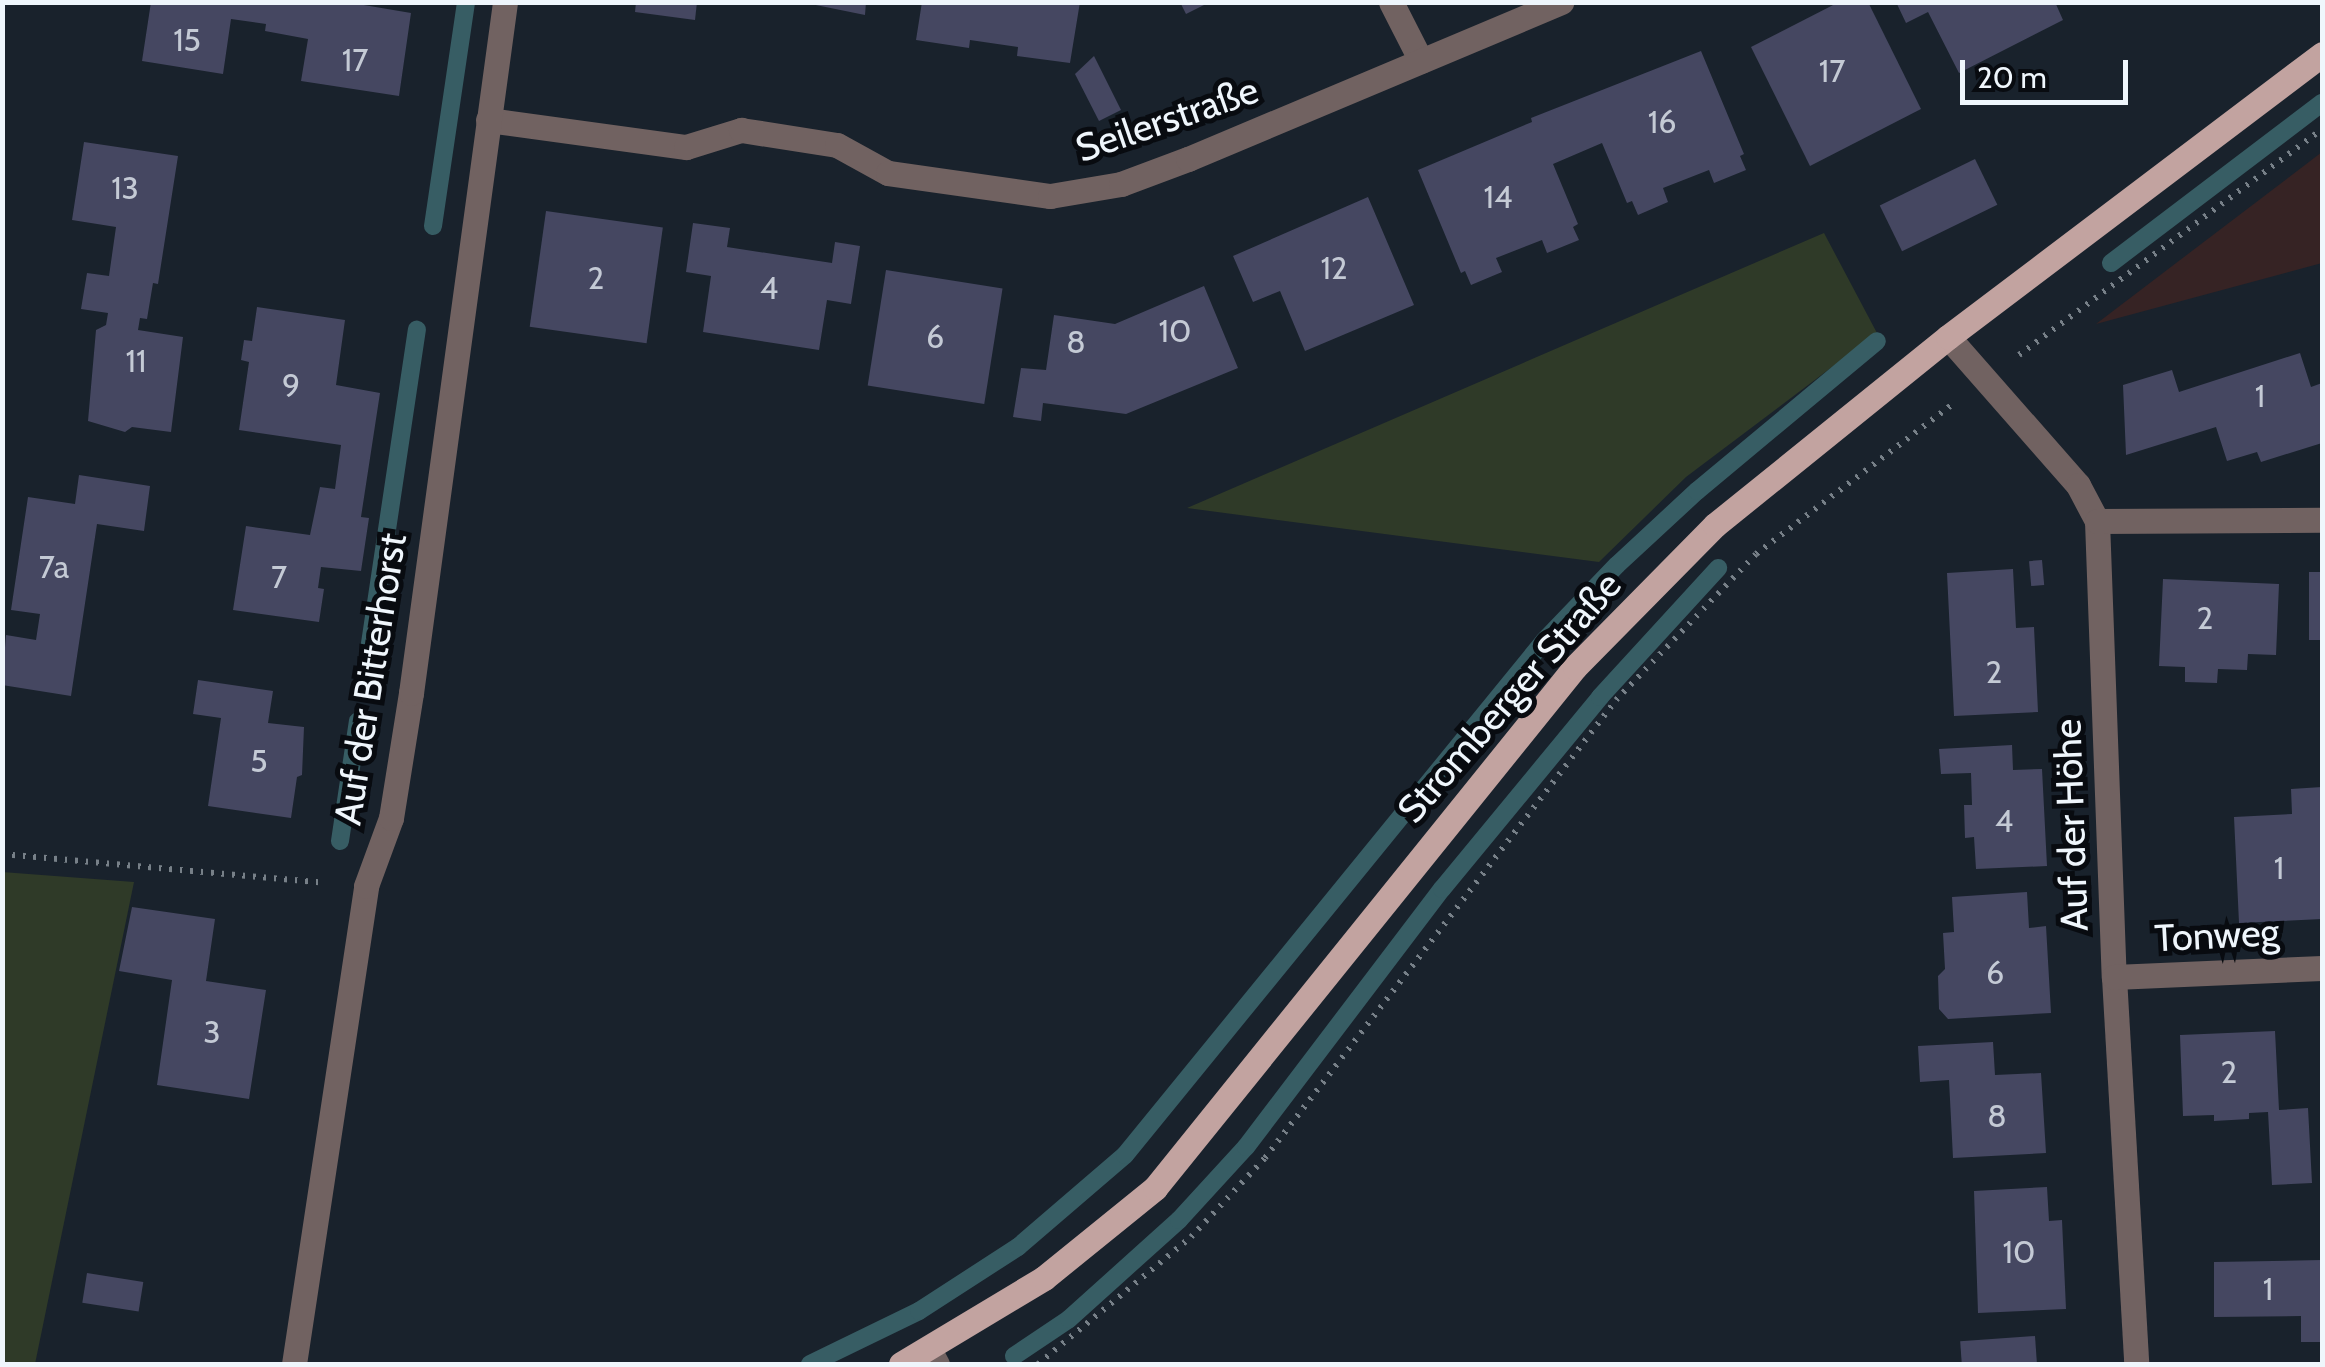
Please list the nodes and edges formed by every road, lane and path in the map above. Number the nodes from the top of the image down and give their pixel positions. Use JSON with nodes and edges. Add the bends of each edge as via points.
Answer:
{"nodes":[{"id":1,"x":506,"y":2,"type":"edge"},
{"id":2,"x":1391,"y":2,"type":"edge"},
{"id":3,"x":1561,"y":2,"type":"edge"},
{"id":4,"x":2322,"y":54,"type":"edge"},
{"id":5,"x":1421,"y":61,"type":"junction"},
{"id":6,"x":488,"y":120,"type":"junction"},
{"id":7,"x":2322,"y":129,"type":"edge"},
{"id":8,"x":1948,"y":337,"type":"junction"},
{"id":9,"x":1984,"y":381,"type":"junction"},
{"id":10,"x":2322,"y":520,"type":"edge"},
{"id":11,"x":2097,"y":521,"type":"junction"},
{"id":12,"x":2,"y":854,"type":"edge"},
{"id":13,"x":366,"y":886,"type":"junction"},
{"id":14,"x":2322,"y":968,"type":"edge"},
{"id":15,"x":2114,"y":977,"type":"junction"},
{"id":16,"x":934,"y":1358,"type":"edge"},
{"id":17,"x":294,"y":1364,"type":"edge"},
{"id":18,"x":902,"y":1364,"type":"edge"},
{"id":19,"x":1038,"y":1364,"type":"edge"},
{"id":20,"x":2136,"y":1364,"type":"edge"}],
"edges":[{"from":1,"to":6,"type":"street","name":"Auf der Bitterhorst"},
{"from":2,"to":5,"type":"street"},
{"from":3,"to":5,"type":"street","name":"Seilerstraße"},
{"from":4,"to":8,"type":"main road","name":"Stromberger Straße"},
{"from":5,"to":6,"type":"street","name":"Seilerstraße","via":[[1155,172],[1050,196],[888,173],[837,145],[742,130],[686,147]]},
{"from":6,"to":13,"type":"street","name":"Auf der Bitterhorst","via":[[412,693],[391,818]]},
{"from":7,"to":9,"type":"path"},
{"from":8,"to":9,"type":"street","name":"Auf der Höhe"},
{"from":8,"to":16,"type":"main road","name":"Stromberger Straße","via":[[1715,525],[1575,667],[1155,1188]]},
{"from":9,"to":11,"type":"street","name":"Auf der Höhe","via":[[2078,486]]},
{"from":9,"to":19,"type":"path","via":[[1756,554],[1616,700],[1266,1158],[1191,1237]]},
{"from":10,"to":11,"type":"street"},
{"from":11,"to":15,"type":"street","name":"Auf der Höhe"},
{"from":12,"to":13,"type":"path"},
{"from":13,"to":17,"type":"street","name":"Auf der Bitterhorst"},
{"from":14,"to":15,"type":"street","name":"Tonweg"},
{"from":15,"to":20,"type":"street","name":"Auf der Höhe"},
{"from":16,"to":18,"type":"main road","name":"Stromberger Straße"}]}
